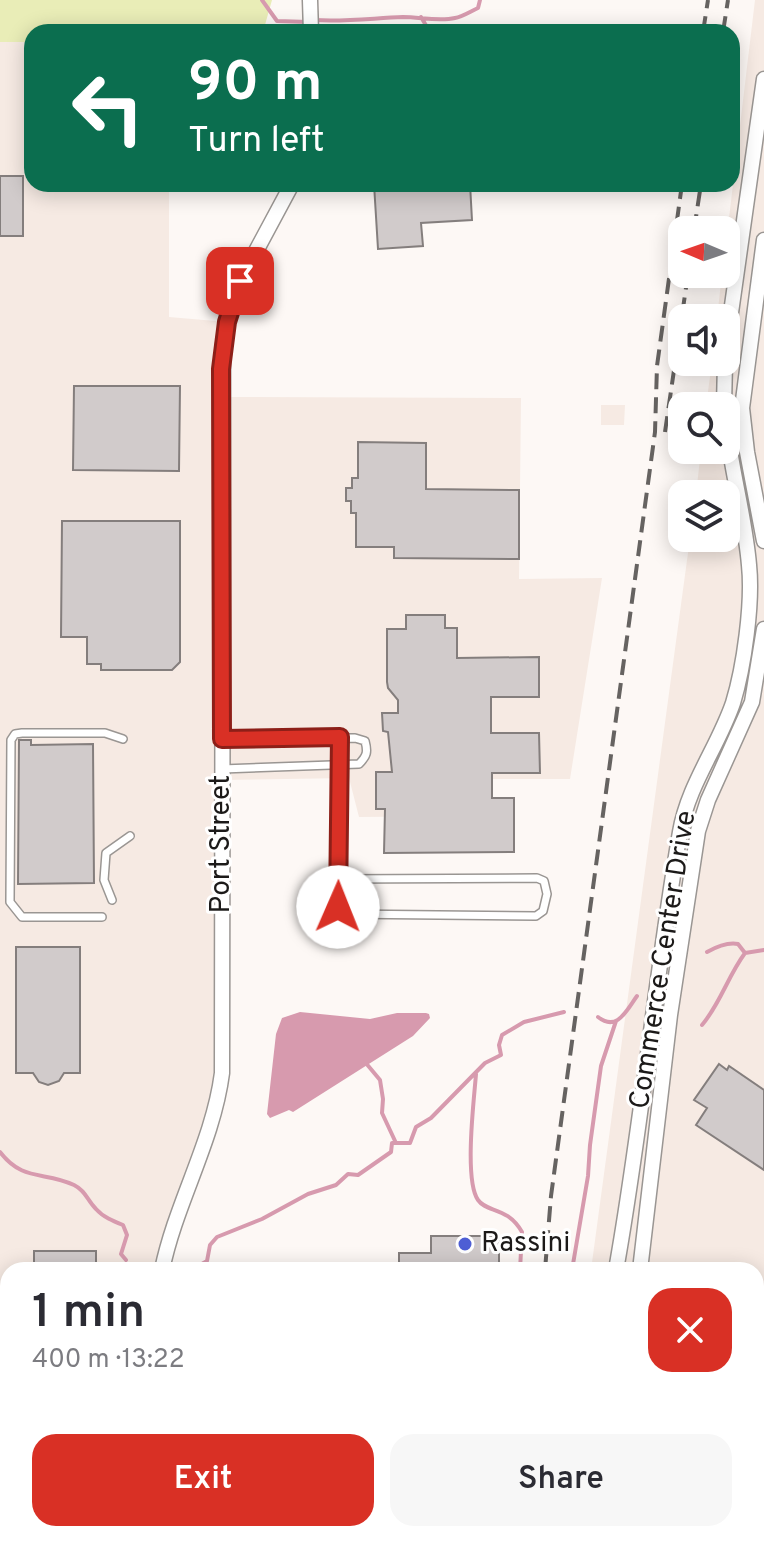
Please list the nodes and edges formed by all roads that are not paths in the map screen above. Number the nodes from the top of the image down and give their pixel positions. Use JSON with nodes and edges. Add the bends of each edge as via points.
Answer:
{"nodes":[{"id":1,"x":310,"y":0,"type":"edge"},
{"id":2,"x":311,"y":24,"type":"edge"},
{"id":3,"x":764,"y":79,"type":"edge"},
{"id":4,"x":759,"y":157,"type":"edge"},
{"id":5,"x":288,"y":192,"type":"edge"},
{"id":6,"x":764,"y":240,"type":"edge"},
{"id":7,"x":734,"y":304,"type":"edge"},
{"id":8,"x":733,"y":464,"type":"edge"},
{"id":9,"x":764,"y":541,"type":"edge"},
{"id":10,"x":764,"y":629,"type":"edge"},
{"id":11,"x":340,"y":737,"type":"junction"},
{"id":12,"x":123,"y":739,"type":"dead end"},
{"id":13,"x":222,"y":739,"type":"junction"},
{"id":14,"x":340,"y":765,"type":"junction"},
{"id":15,"x":222,"y":769,"type":"junction"},
{"id":16,"x":130,"y":836,"type":"dead end"},
{"id":17,"x":339,"y":879,"type":"junction"},
{"id":18,"x":112,"y":900,"type":"dead end"},
{"id":19,"x":102,"y":917,"type":"dead end"},
{"id":20,"x":652,"y":1012,"type":"junction"},
{"id":21,"x":670,"y":1015,"type":"junction"},
{"id":22,"x":163,"y":1262,"type":"edge"},
{"id":23,"x":617,"y":1262,"type":"edge"},
{"id":24,"x":641,"y":1262,"type":"edge"}],
"edges":[{"from":1,"to":2,"type":"street"},
{"from":3,"to":4,"type":"street"},
{"from":4,"to":7,"type":"street"},
{"from":5,"to":13,"type":"street","name":"Port Street","via":[[240,281],[223,345]]},
{"from":6,"to":9,"type":"street","via":[[742,408]]},
{"from":8,"to":20,"type":"street","name":"Commerce Center Drive","via":[[749,561],[749,609],[733,701],[681,827]]},
{"from":10,"to":21,"type":"street","name":"Commerce Center Drive","via":[[752,702],[698,831]]},
{"from":11,"to":13,"type":"lane"},
{"from":11,"to":14,"type":"lane"},
{"from":11,"to":14,"type":"lane","via":[[365,741],[368,749],[359,764]]},
{"from":12,"to":19,"type":"lane","via":[[105,733],[22,733],[11,740],[10,902],[22,917]]},
{"from":13,"to":15,"type":"street","name":"Port Street"},
{"from":14,"to":15,"type":"lane"},
{"from":14,"to":17,"type":"lane"},
{"from":15,"to":22,"type":"street","name":"Port Street","via":[[222,1073],[213,1120],[177,1211]]},
{"from":16,"to":18,"type":"lane","via":[[106,853],[104,880]]},
{"from":17,"to":17,"type":"lane","via":[[537,878],[544,881],[547,894],[543,911],[536,916],[342,914]]},
{"from":20,"to":21,"type":"street"},
{"from":20,"to":23,"type":"street","name":"Commerce Center Drive"},
{"from":21,"to":24,"type":"street","name":"Commerce Center Drive"}]}
